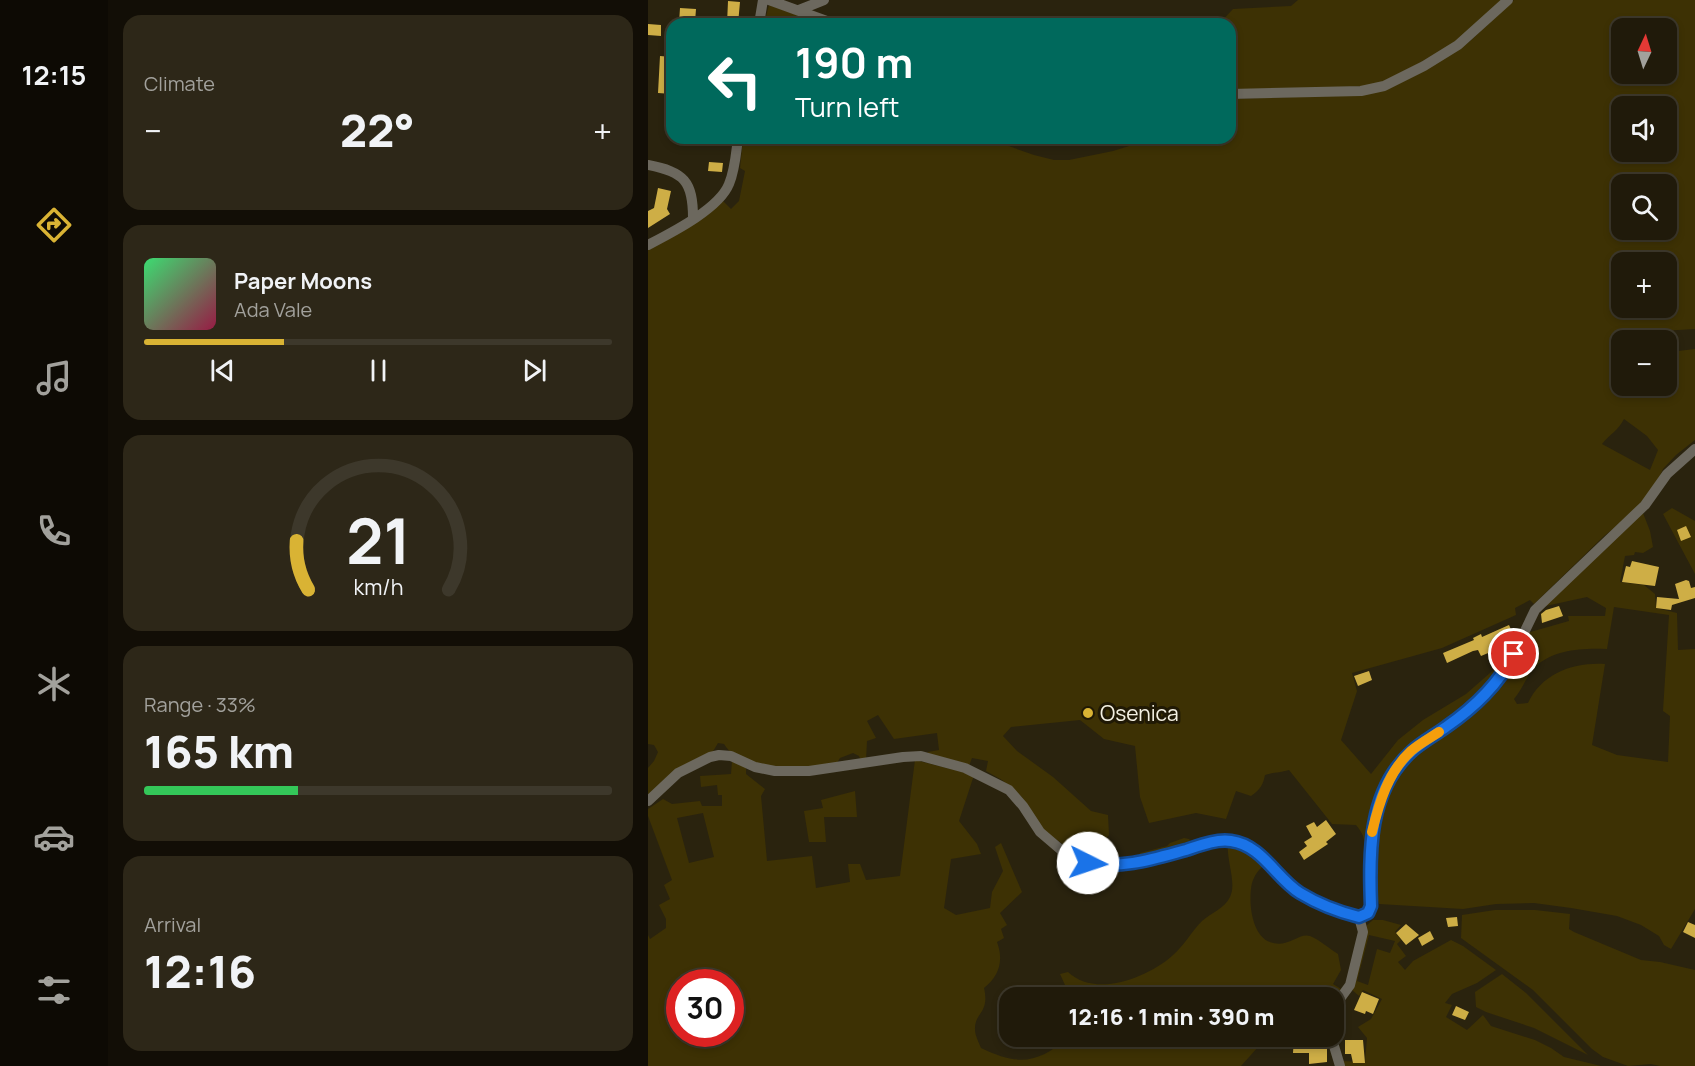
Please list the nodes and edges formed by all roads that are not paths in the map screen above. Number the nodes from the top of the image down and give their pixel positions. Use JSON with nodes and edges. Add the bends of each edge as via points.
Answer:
{"nodes":[{"id":1,"x":763,"y":0,"type":"edge"},
{"id":2,"x":769,"y":0,"type":"edge"},
{"id":3,"x":825,"y":0,"type":"edge"},
{"id":4,"x":1508,"y":0,"type":"edge"},
{"id":5,"x":799,"y":10,"type":"junction"},
{"id":6,"x":760,"y":18,"type":"edge"},
{"id":7,"x":820,"y":18,"type":"edge"},
{"id":8,"x":1236,"y":94,"type":"edge"},
{"id":9,"x":737,"y":144,"type":"edge"},
{"id":10,"x":648,"y":165,"type":"edge"},
{"id":11,"x":693,"y":218,"type":"junction"},
{"id":12,"x":648,"y":245,"type":"edge"},
{"id":13,"x":1695,"y":449,"type":"edge"},
{"id":14,"x":648,"y":801,"type":"edge"},
{"id":15,"x":1359,"y":917,"type":"junction"},
{"id":16,"x":1344,"y":993,"type":"edge"},
{"id":17,"x":1334,"y":1047,"type":"edge"},
{"id":18,"x":1340,"y":1066,"type":"edge"}],
"edges":[{"from":1,"to":6,"type":"street"},
{"from":2,"to":5,"type":"street"},
{"from":3,"to":5,"type":"street"},
{"from":4,"to":8,"type":"street","via":[[1458,45],[1384,86],[1361,91]]},
{"from":5,"to":7,"type":"street"},
{"from":9,"to":11,"type":"street","via":[[729,185]]},
{"from":10,"to":11,"type":"street","via":[[682,178],[691,190]]},
{"from":11,"to":12,"type":"street"},
{"from":13,"to":15,"type":"street","via":[[1667,474],[1645,505],[1535,610],[1506,670],[1484,697],[1412,750],[1398,765],[1374,822],[1371,906],[1368,913]]},
{"from":14,"to":15,"type":"street","via":[[678,773],[719,755],[775,771],[810,771],[921,756],[965,768],[1009,790],[1040,832],[1074,861],[1123,865],[1146,862],[1213,841],[1232,841],[1260,856],[1299,892]]},
{"from":15,"to":16,"type":"street","via":[[1362,932],[1350,985]]},
{"from":17,"to":18,"type":"street"}]}
